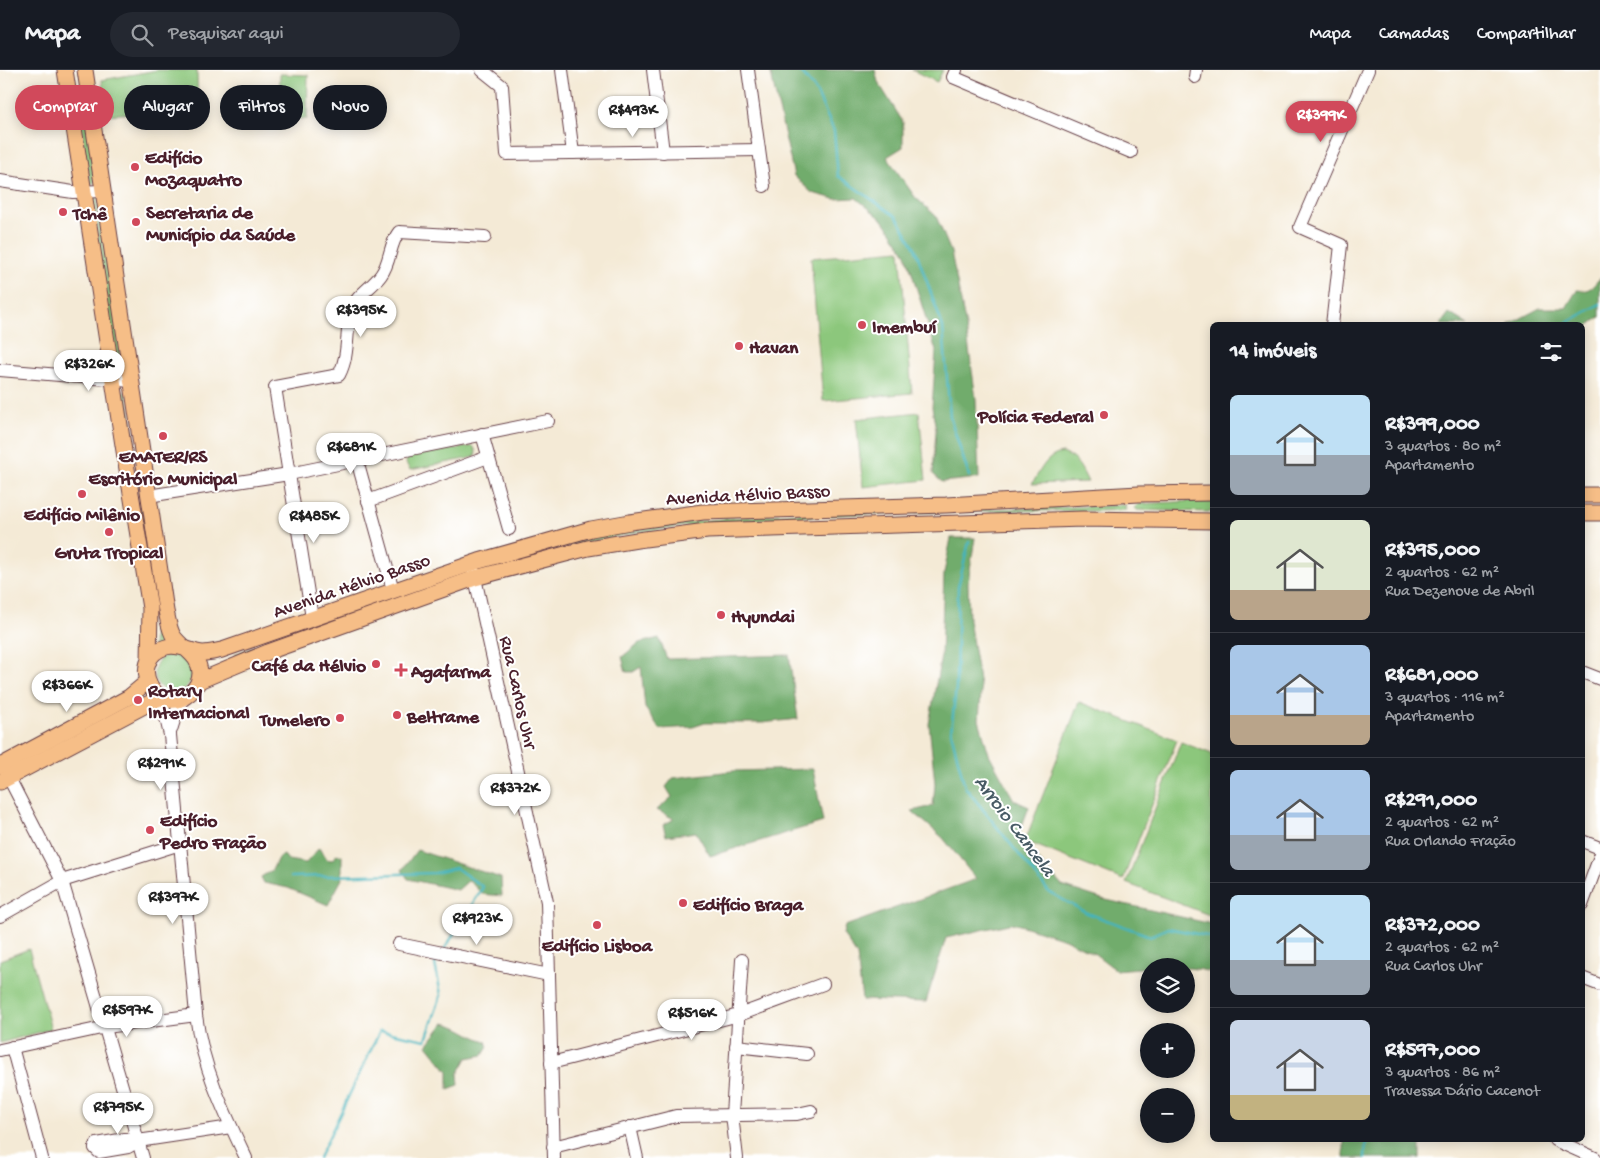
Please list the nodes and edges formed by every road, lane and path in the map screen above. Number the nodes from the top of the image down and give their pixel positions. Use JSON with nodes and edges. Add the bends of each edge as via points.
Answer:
{"nodes":[{"id":1,"x":65,"y":70,"type":"edge"},
{"id":2,"x":85,"y":70,"type":"edge"},
{"id":3,"x":482,"y":70,"type":"edge"},
{"id":4,"x":562,"y":70,"type":"edge"},
{"id":5,"x":653,"y":70,"type":"edge"},
{"id":6,"x":748,"y":70,"type":"edge"},
{"id":7,"x":1368,"y":70,"type":"edge"},
{"id":8,"x":955,"y":74,"type":"edge"},
{"id":9,"x":759,"y":150,"type":"junction"},
{"id":10,"x":663,"y":152,"type":"junction"},
{"id":11,"x":1131,"y":152,"type":"dead end"},
{"id":12,"x":573,"y":153,"type":"junction"},
{"id":13,"x":0,"y":181,"type":"edge"},
{"id":14,"x":764,"y":186,"type":"dead end"},
{"id":15,"x":84,"y":191,"type":"junction"},
{"id":16,"x":104,"y":191,"type":"junction"},
{"id":17,"x":485,"y":237,"type":"dead end"},
{"id":18,"x":1332,"y":322,"type":"edge"},
{"id":19,"x":0,"y":370,"type":"edge"},
{"id":20,"x":113,"y":381,"type":"junction"},
{"id":21,"x":131,"y":381,"type":"junction"},
{"id":22,"x":548,"y":421,"type":"dead end"},
{"id":23,"x":482,"y":434,"type":"junction"},
{"id":24,"x":488,"y":457,"type":"junction"},
{"id":25,"x":357,"y":460,"type":"junction"},
{"id":26,"x":289,"y":474,"type":"junction"},
{"id":27,"x":1210,"y":492,"type":"edge"},
{"id":28,"x":1139,"y":494,"type":"junction"},
{"id":29,"x":1585,"y":495,"type":"edge"},
{"id":30,"x":1600,"y":495,"type":"edge"},
{"id":31,"x":148,"y":496,"type":"junction"},
{"id":32,"x":132,"y":499,"type":"junction"},
{"id":33,"x":368,"y":501,"type":"junction"},
{"id":34,"x":1585,"y":512,"type":"edge"},
{"id":35,"x":1600,"y":513,"type":"edge"},
{"id":36,"x":1139,"y":521,"type":"junction"},
{"id":37,"x":1210,"y":521,"type":"edge"},
{"id":38,"x":509,"y":529,"type":"dead end"},
{"id":39,"x":473,"y":570,"type":"junction"},
{"id":40,"x":393,"y":590,"type":"junction"},
{"id":41,"x":312,"y":618,"type":"junction"},
{"id":42,"x":187,"y":649,"type":"junction"},
{"id":43,"x":149,"y":661,"type":"junction"},
{"id":44,"x":1585,"y":673,"type":"edge"},
{"id":45,"x":1600,"y":679,"type":"edge"},
{"id":46,"x":199,"y":681,"type":"junction"},
{"id":47,"x":147,"y":682,"type":"junction"},
{"id":48,"x":187,"y":696,"type":"junction"},
{"id":49,"x":161,"y":697,"type":"junction"},
{"id":50,"x":170,"y":735,"type":"junction"},
{"id":51,"x":2,"y":769,"type":"edge"},
{"id":52,"x":1585,"y":842,"type":"edge"},
{"id":53,"x":180,"y":844,"type":"junction"},
{"id":54,"x":1600,"y":848,"type":"edge"},
{"id":55,"x":1600,"y":856,"type":"edge"},
{"id":56,"x":62,"y":881,"type":"junction"},
{"id":57,"x":1585,"y":898,"type":"edge"},
{"id":58,"x":0,"y":916,"type":"edge"},
{"id":59,"x":400,"y":944,"type":"dead end"},
{"id":60,"x":742,"y":960,"type":"dead end"},
{"id":61,"x":548,"y":975,"type":"junction"},
{"id":62,"x":1585,"y":979,"type":"edge"},
{"id":63,"x":823,"y":984,"type":"dead end"},
{"id":64,"x":1600,"y":985,"type":"edge"},
{"id":65,"x":196,"y":1015,"type":"junction"},
{"id":66,"x":739,"y":1015,"type":"junction"},
{"id":67,"x":106,"y":1027,"type":"junction"},
{"id":68,"x":736,"y":1046,"type":"junction"},
{"id":69,"x":6,"y":1049,"type":"edge"},
{"id":70,"x":807,"y":1054,"type":"dead end"},
{"id":71,"x":551,"y":1063,"type":"junction"},
{"id":72,"x":811,"y":1111,"type":"dead end"},
{"id":73,"x":732,"y":1115,"type":"junction"},
{"id":74,"x":231,"y":1127,"type":"junction"},
{"id":75,"x":630,"y":1127,"type":"junction"},
{"id":76,"x":138,"y":1141,"type":"junction"},
{"id":77,"x":1559,"y":1142,"type":"edge"},
{"id":78,"x":554,"y":1152,"type":"edge"},
{"id":79,"x":42,"y":1158,"type":"edge"},
{"id":80,"x":143,"y":1158,"type":"edge"},
{"id":81,"x":246,"y":1158,"type":"edge"},
{"id":82,"x":637,"y":1158,"type":"edge"},
{"id":83,"x":737,"y":1158,"type":"edge"},
{"id":84,"x":1595,"y":1158,"type":"edge"}],
"edges":[{"from":1,"to":15,"type":"main road"},
{"from":2,"to":16,"type":"main road"},
{"from":3,"to":12,"type":"street","via":[[502,86],[507,154]]},
{"from":4,"to":12,"type":"street"},
{"from":5,"to":10,"type":"street"},
{"from":6,"to":9,"type":"street"},
{"from":7,"to":18,"type":"street","via":[[1300,227],[1341,245]]},
{"from":8,"to":11,"type":"street"},
{"from":9,"to":10,"type":"street"},
{"from":9,"to":14,"type":"street"},
{"from":10,"to":12,"type":"street"},
{"from":13,"to":15,"type":"street"},
{"from":15,"to":16,"type":"street"},
{"from":15,"to":20,"type":"main road"},
{"from":16,"to":21,"type":"main road"},
{"from":17,"to":26,"type":"street","via":[[399,232],[393,239],[382,274],[355,302],[350,312],[345,364],[339,375],[275,387]]},
{"from":19,"to":20,"type":"street"},
{"from":20,"to":21,"type":"street"},
{"from":20,"to":32,"type":"main road"},
{"from":21,"to":31,"type":"main road"},
{"from":22,"to":23,"type":"street"},
{"from":23,"to":24,"type":"street"},
{"from":23,"to":25,"type":"street"},
{"from":24,"to":33,"type":"street"},
{"from":24,"to":38,"type":"street"},
{"from":25,"to":26,"type":"street"},
{"from":25,"to":33,"type":"street"},
{"from":26,"to":31,"type":"street"},
{"from":26,"to":41,"type":"street"},
{"from":27,"to":28,"type":"main road","name":"Avenida Hélvio Basso"},
{"from":28,"to":36,"type":"main road","via":[[1131,507]]},
{"from":28,"to":39,"type":"main road","name":"Avenida Hélvio Basso","via":[[703,512],[591,529]]},
{"from":29,"to":30,"type":"main road"},
{"from":31,"to":32,"type":"main road"},
{"from":31,"to":42,"type":"main road","via":[[169,625],[174,636]]},
{"from":32,"to":43,"type":"main road","via":[[150,608]]},
{"from":33,"to":40,"type":"street"},
{"from":34,"to":35,"type":"main road"},
{"from":36,"to":37,"type":"main road","name":"Avenida Hélvio Basso"},
{"from":36,"to":39,"type":"main road","name":"Avenida Hélvio Basso","via":[[1077,519],[707,531],[588,548]]},
{"from":39,"to":40,"type":"main road","name":"Avenida Hélvio Basso"},
{"from":39,"to":46,"type":"main road","name":"Avenida Hélvio Basso"},
{"from":39,"to":61,"type":"street","name":"Rua Carlos Uhr","via":[[544,883]]},
{"from":40,"to":41,"type":"main road","name":"Avenida Hélvio Basso"},
{"from":41,"to":42,"type":"main road","name":"Avenida Hélvio Basso","via":[[215,651],[202,653]]},
{"from":42,"to":43,"type":"main road","via":[[166,647]]},
{"from":42,"to":46,"type":"main road","via":[[198,664]]},
{"from":43,"to":47,"type":"main road"},
{"from":44,"to":45,"type":"street"},
{"from":46,"to":48,"type":"main road"},
{"from":47,"to":49,"type":"main road"},
{"from":47,"to":51,"type":"main road","via":[[129,696]]},
{"from":48,"to":49,"type":"main road","via":[[176,700]]},
{"from":48,"to":50,"type":"street","via":[[179,704]]},
{"from":49,"to":50,"type":"street"},
{"from":49,"to":51,"type":"main road"},
{"from":50,"to":53,"type":"street"},
{"from":51,"to":56,"type":"street"},
{"from":52,"to":54,"type":"street"},
{"from":53,"to":56,"type":"street"},
{"from":53,"to":65,"type":"street"},
{"from":55,"to":57,"type":"street"},
{"from":56,"to":58,"type":"street"},
{"from":56,"to":67,"type":"street"},
{"from":59,"to":61,"type":"street"},
{"from":60,"to":66,"type":"street"},
{"from":61,"to":71,"type":"street","name":"Rua Carlos Uhr"},
{"from":62,"to":64,"type":"street"},
{"from":63,"to":66,"type":"street"},
{"from":65,"to":67,"type":"street"},
{"from":65,"to":74,"type":"street","via":[[202,1052]]},
{"from":66,"to":68,"type":"street"},
{"from":66,"to":71,"type":"street"},
{"from":67,"to":69,"type":"street"},
{"from":67,"to":76,"type":"street"},
{"from":68,"to":70,"type":"street"},
{"from":68,"to":73,"type":"street"},
{"from":69,"to":79,"type":"street"},
{"from":71,"to":78,"type":"street","name":"Rua Carlos Uhr"},
{"from":72,"to":73,"type":"street"},
{"from":73,"to":75,"type":"street","via":[[676,1116]]},
{"from":73,"to":83,"type":"street"},
{"from":74,"to":76,"type":"street"},
{"from":74,"to":81,"type":"street"},
{"from":75,"to":78,"type":"street"},
{"from":75,"to":82,"type":"street"},
{"from":76,"to":80,"type":"street"},
{"from":77,"to":84,"type":"street"}]}
